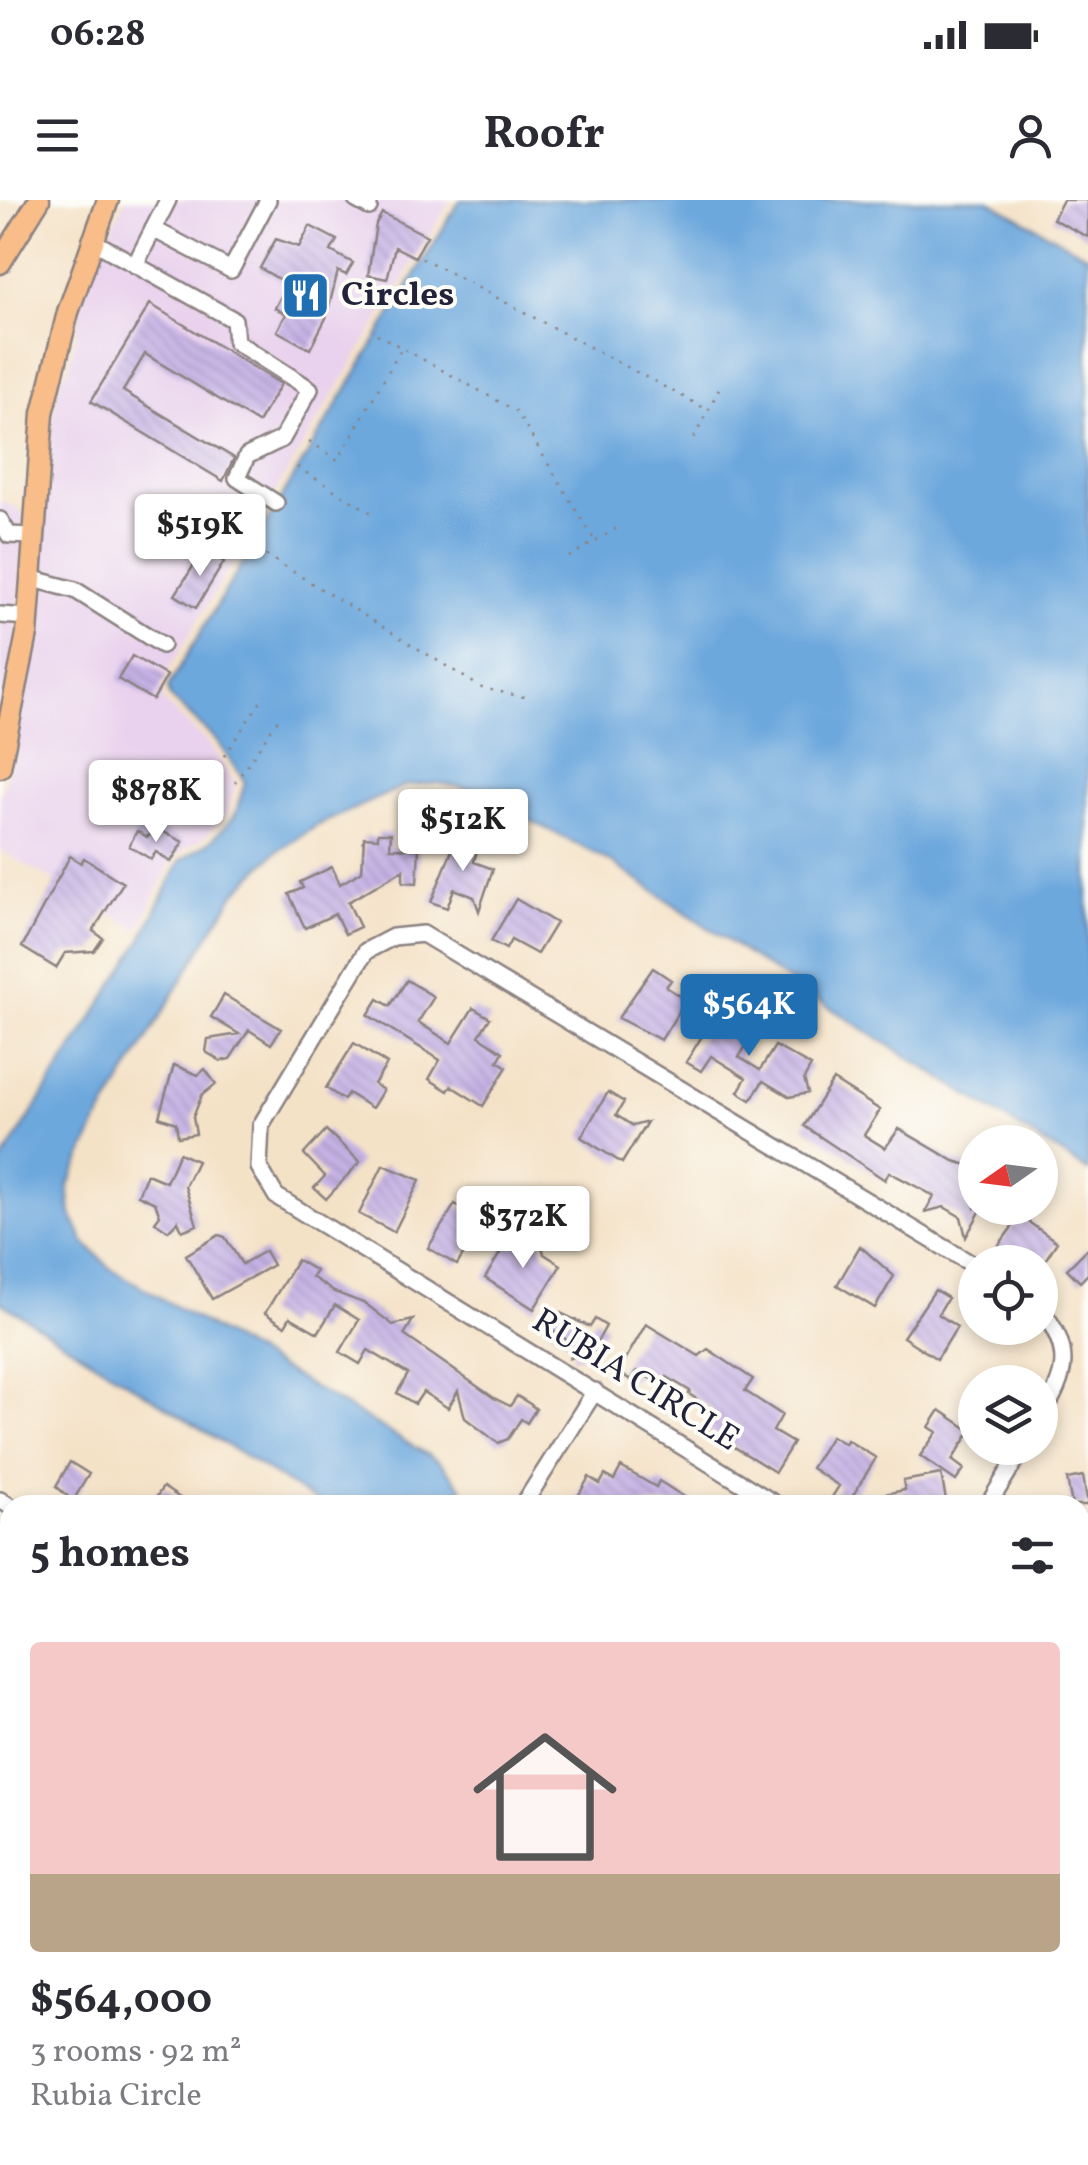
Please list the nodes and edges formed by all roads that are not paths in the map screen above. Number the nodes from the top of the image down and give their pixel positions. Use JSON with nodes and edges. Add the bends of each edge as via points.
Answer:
{"nodes":[{"id":1,"x":38,"y":200,"type":"edge"},
{"id":2,"x":108,"y":200,"type":"edge"},
{"id":3,"x":168,"y":200,"type":"edge"},
{"id":4,"x":268,"y":200,"type":"edge"},
{"id":5,"x":153,"y":230,"type":"junction"},
{"id":6,"x":91,"y":240,"type":"junction"},
{"id":7,"x":0,"y":263,"type":"edge"},
{"id":8,"x":135,"y":264,"type":"junction"},
{"id":9,"x":276,"y":503,"type":"dead end"},
{"id":10,"x":0,"y":522,"type":"edge"},
{"id":11,"x":32,"y":536,"type":"junction"},
{"id":12,"x":30,"y":578,"type":"junction"},
{"id":13,"x":0,"y":615,"type":"edge"},
{"id":14,"x":28,"y":617,"type":"junction"},
{"id":15,"x":162,"y":644,"type":"dead end"},
{"id":16,"x":0,"y":767,"type":"edge"},
{"id":17,"x":958,"y":1256,"type":"edge"},
{"id":18,"x":1058,"y":1331,"type":"edge"},
{"id":19,"x":1058,"y":1389,"type":"edge"},
{"id":20,"x":595,"y":1391,"type":"junction"},
{"id":21,"x":1013,"y":1465,"type":"edge"},
{"id":22,"x":529,"y":1495,"type":"edge"},
{"id":23,"x":761,"y":1495,"type":"edge"},
{"id":24,"x":994,"y":1495,"type":"edge"}],
"edges":[{"from":1,"to":7,"type":"main road"},
{"from":2,"to":6,"type":"main road"},
{"from":3,"to":5,"type":"street"},
{"from":4,"to":5,"type":"street","via":[[231,270]]},
{"from":5,"to":8,"type":"street"},
{"from":6,"to":8,"type":"street"},
{"from":6,"to":11,"type":"main road","via":[[42,413]]},
{"from":8,"to":9,"type":"street","via":[[234,320],[236,342],[310,389],[282,439],[247,456],[237,478]]},
{"from":10,"to":11,"type":"street","via":[[9,536]]},
{"from":11,"to":12,"type":"main road"},
{"from":12,"to":14,"type":"main road"},
{"from":12,"to":15,"type":"street","via":[[75,590]]},
{"from":13,"to":14,"type":"street"},
{"from":14,"to":16,"type":"main road"},
{"from":17,"to":20,"type":"street","name":"RUBIA CIRCLE","via":[[423,934],[393,937],[366,951],[261,1124],[259,1167],[276,1196]]},
{"from":18,"to":19,"type":"street","via":[[1064,1379]]},
{"from":20,"to":22,"type":"street"},
{"from":20,"to":23,"type":"street","name":"RUBIA CIRCLE"},
{"from":21,"to":24,"type":"street"}]}
